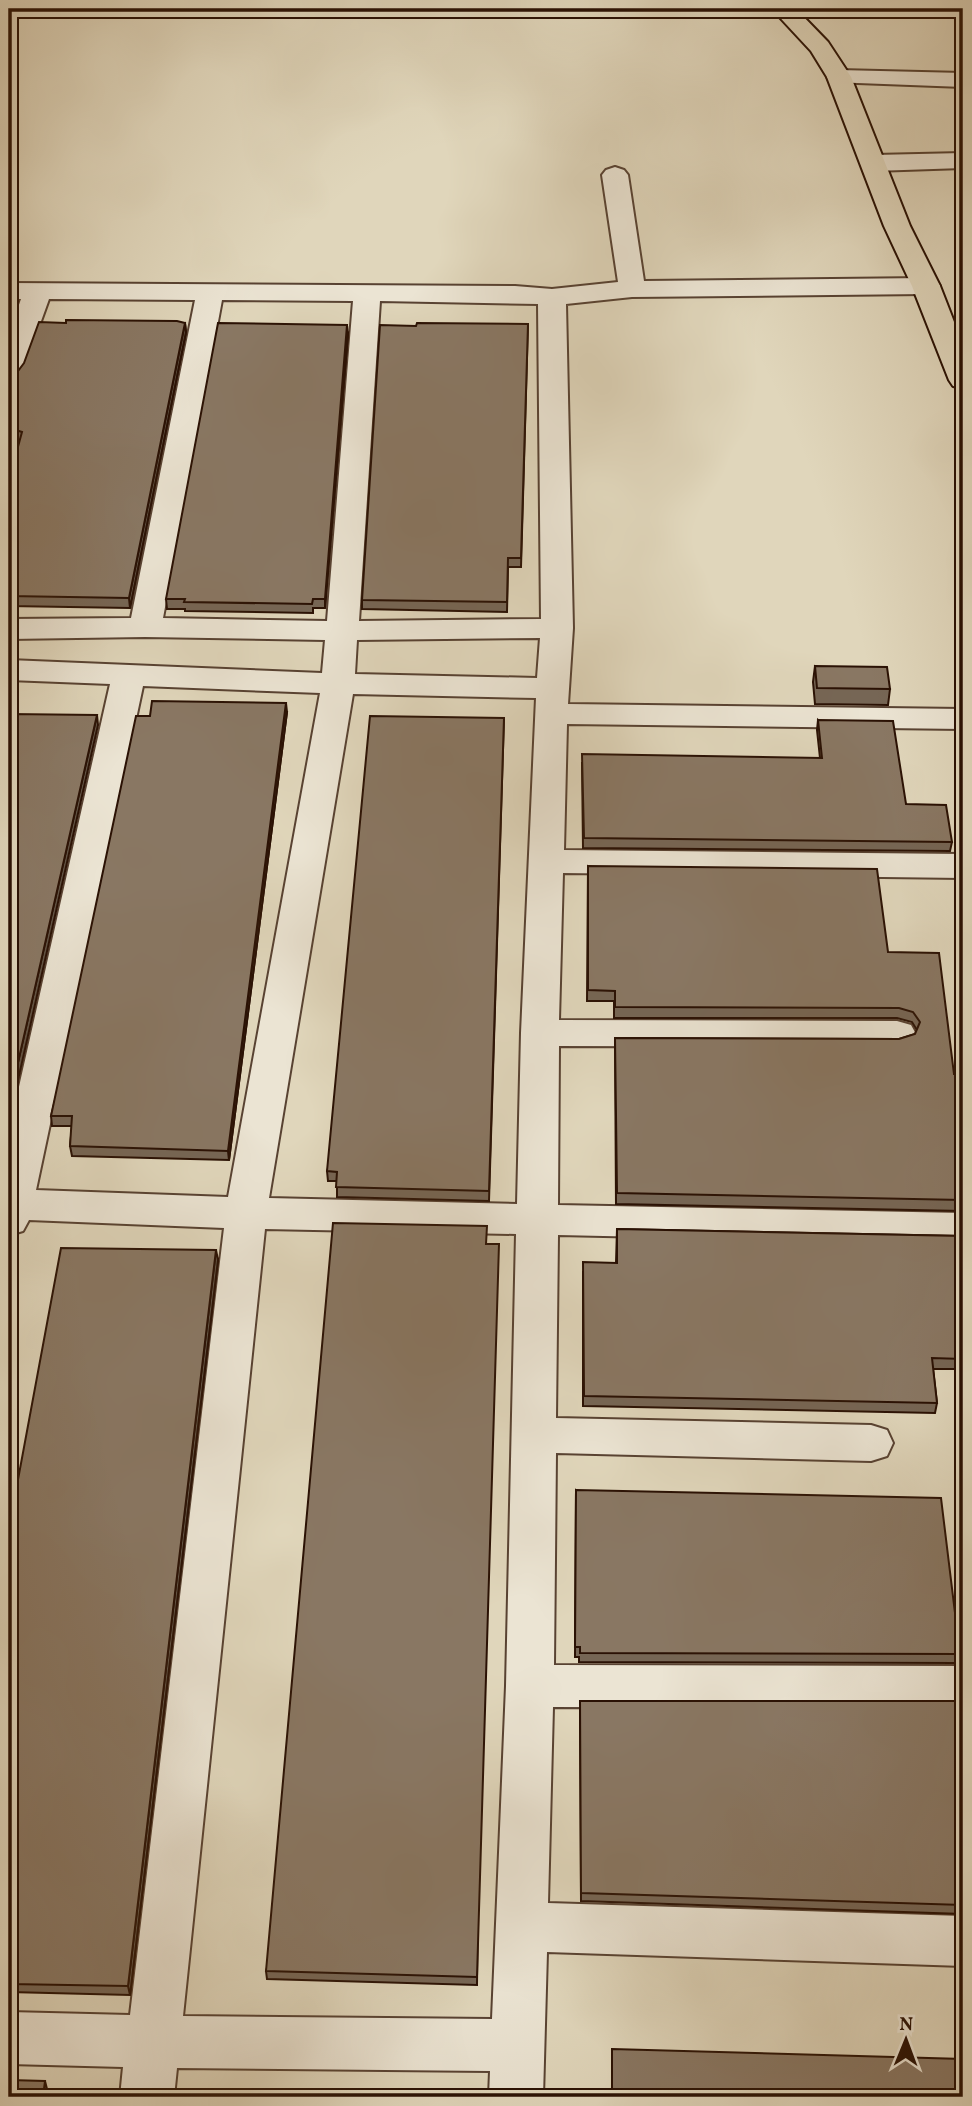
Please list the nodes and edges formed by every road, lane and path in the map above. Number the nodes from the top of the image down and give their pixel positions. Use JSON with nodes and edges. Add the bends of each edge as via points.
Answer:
{"nodes":[{"id":1,"x":783,"y":9,"type":"edge"},
{"id":2,"x":839,"y":77,"type":"junction"},
{"id":3,"x":963,"y":80,"type":"edge"},
{"id":4,"x":963,"y":160,"type":"edge"},
{"id":5,"x":874,"y":163,"type":"junction"},
{"id":6,"x":615,"y":175,"type":"dead end"},
{"id":7,"x":926,"y":286,"type":"junction"},
{"id":8,"x":632,"y":289,"type":"junction"},
{"id":9,"x":23,"y":291,"type":"edge"},
{"id":10,"x":210,"y":291,"type":"junction"},
{"id":11,"x":367,"y":295,"type":"junction"},
{"id":12,"x":552,"y":297,"type":"junction"},
{"id":13,"x":9,"y":371,"type":"edge"},
{"id":14,"x":963,"y":380,"type":"edge"},
{"id":15,"x":145,"y":627,"type":"junction"},
{"id":16,"x":557,"y":628,"type":"junction"},
{"id":17,"x":9,"y":629,"type":"edge"},
{"id":18,"x":340,"y":631,"type":"junction"},
{"id":19,"x":9,"y":670,"type":"edge"},
{"id":20,"x":129,"y":674,"type":"junction"},
{"id":21,"x":338,"y":684,"type":"junction"},
{"id":22,"x":552,"y":701,"type":"junction"},
{"id":23,"x":963,"y":719,"type":"edge"},
{"id":24,"x":547,"y":861,"type":"junction"},
{"id":25,"x":963,"y":866,"type":"edge"},
{"id":26,"x":540,"y":1033,"type":"junction"},
{"id":27,"x":897,"y":1034,"type":"dead end"},
{"id":28,"x":10,"y":1209,"type":"edge"},
{"id":29,"x":246,"y":1213,"type":"junction"},
{"id":30,"x":536,"y":1218,"type":"junction"},
{"id":31,"x":963,"y":1228,"type":"edge"},
{"id":32,"x":534,"y":1435,"type":"junction"},
{"id":33,"x":872,"y":1443,"type":"dead end"},
{"id":34,"x":530,"y":1686,"type":"junction"},
{"id":35,"x":963,"y":1687,"type":"edge"},
{"id":36,"x":522,"y":1927,"type":"junction"},
{"id":37,"x":963,"y":1941,"type":"edge"},
{"id":38,"x":9,"y":2038,"type":"edge"},
{"id":39,"x":153,"y":2042,"type":"junction"},
{"id":40,"x":516,"y":2045,"type":"junction"},
{"id":41,"x":147,"y":2097,"type":"edge"},
{"id":42,"x":516,"y":2097,"type":"edge"}],
"edges":[{"from":1,"to":2,"type":"main road","via":[[820,47]]},
{"from":2,"to":3,"type":"street"},
{"from":2,"to":5,"type":"main road"},
{"from":4,"to":5,"type":"street"},
{"from":5,"to":7,"type":"main road"},
{"from":6,"to":8,"type":"street"},
{"from":7,"to":8,"type":"street"},
{"from":7,"to":14,"type":"main road"},
{"from":8,"to":12,"type":"street"},
{"from":9,"to":10,"type":"street"},
{"from":9,"to":13,"type":"street"},
{"from":10,"to":11,"type":"street"},
{"from":10,"to":15,"type":"street"},
{"from":11,"to":12,"type":"street"},
{"from":11,"to":18,"type":"street"},
{"from":12,"to":16,"type":"street"},
{"from":15,"to":17,"type":"street"},
{"from":15,"to":18,"type":"street"},
{"from":16,"to":18,"type":"street"},
{"from":16,"to":22,"type":"street"},
{"from":18,"to":21,"type":"street"},
{"from":19,"to":20,"type":"street"},
{"from":20,"to":21,"type":"street"},
{"from":20,"to":28,"type":"street"},
{"from":21,"to":22,"type":"street"},
{"from":21,"to":29,"type":"street"},
{"from":22,"to":23,"type":"street"},
{"from":22,"to":24,"type":"street"},
{"from":24,"to":25,"type":"street"},
{"from":24,"to":26,"type":"street"},
{"from":26,"to":27,"type":"street"},
{"from":26,"to":30,"type":"street"},
{"from":28,"to":29,"type":"street"},
{"from":29,"to":30,"type":"street"},
{"from":29,"to":39,"type":"street"},
{"from":30,"to":31,"type":"street"},
{"from":30,"to":32,"type":"street"},
{"from":32,"to":33,"type":"street"},
{"from":32,"to":34,"type":"street"},
{"from":34,"to":35,"type":"street"},
{"from":34,"to":36,"type":"street"},
{"from":36,"to":37,"type":"street"},
{"from":36,"to":40,"type":"street"},
{"from":38,"to":39,"type":"street"},
{"from":39,"to":40,"type":"street"},
{"from":39,"to":41,"type":"street"},
{"from":40,"to":42,"type":"street"}]}
